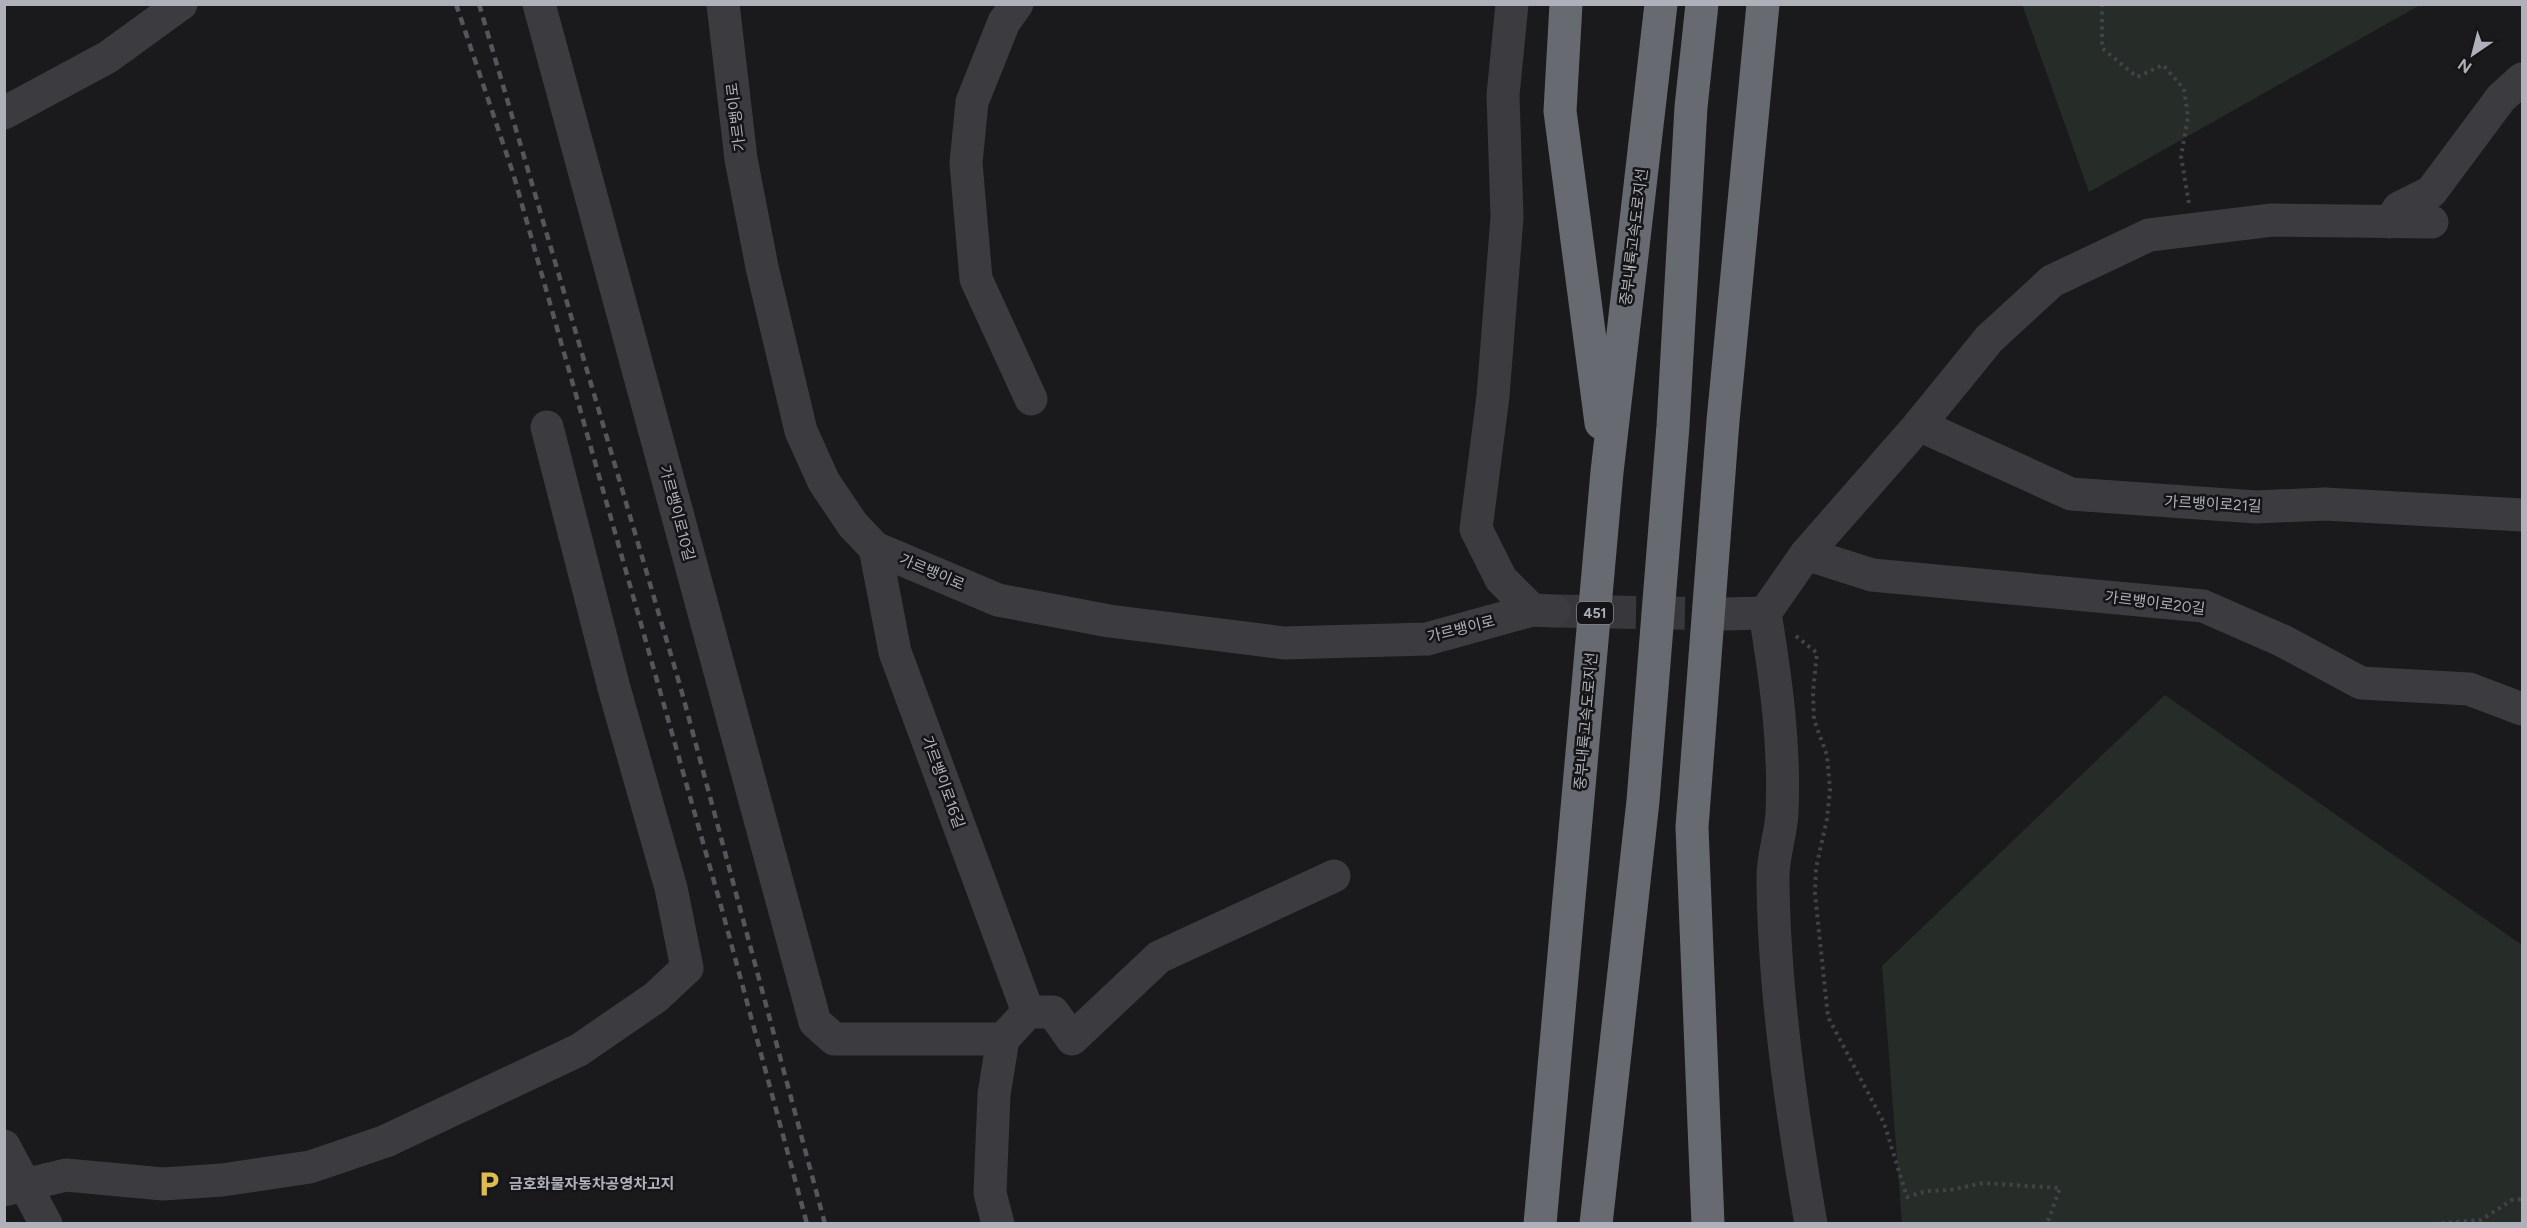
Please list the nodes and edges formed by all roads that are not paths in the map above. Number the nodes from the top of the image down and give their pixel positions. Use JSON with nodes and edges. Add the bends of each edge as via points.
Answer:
{"nodes":[{"id":1,"x":181,"y":4,"type":"edge"},
{"id":2,"x":539,"y":4,"type":"edge"},
{"id":3,"x":723,"y":4,"type":"edge"},
{"id":4,"x":1017,"y":4,"type":"edge"},
{"id":5,"x":1512,"y":4,"type":"edge"},
{"id":6,"x":1566,"y":4,"type":"edge"},
{"id":7,"x":1661,"y":4,"type":"edge"},
{"id":8,"x":1702,"y":4,"type":"edge"},
{"id":9,"x":1763,"y":4,"type":"edge"},
{"id":10,"x":2523,"y":80,"type":"edge"},
{"id":11,"x":4,"y":113,"type":"edge"},
{"id":12,"x":2390,"y":222,"type":"junction"},
{"id":13,"x":2432,"y":222,"type":"dead end"},
{"id":14,"x":1031,"y":399,"type":"dead end"},
{"id":15,"x":1919,"y":425,"type":"junction"},
{"id":16,"x":547,"y":428,"type":"dead end"},
{"id":17,"x":1607,"y":472,"type":"junction"},
{"id":18,"x":2523,"y":516,"type":"edge"},
{"id":19,"x":875,"y":548,"type":"junction"},
{"id":20,"x":1806,"y":554,"type":"junction"},
{"id":21,"x":1723,"y":614,"type":"tunnel mouth"},
{"id":22,"x":1778,"y":622,"type":"junction"},
{"id":23,"x":2523,"y":709,"type":"edge"},
{"id":24,"x":1334,"y":876,"type":"dead end"},
{"id":25,"x":1028,"y":1012,"type":"junction"},
{"id":26,"x":1003,"y":1039,"type":"junction"},
{"id":27,"x":4,"y":1146,"type":"edge"},
{"id":28,"x":15,"y":1186,"type":"edge"},
{"id":29,"x":46,"y":1224,"type":"edge"},
{"id":30,"x":998,"y":1224,"type":"edge"},
{"id":31,"x":1540,"y":1224,"type":"edge"},
{"id":32,"x":1596,"y":1224,"type":"edge"},
{"id":33,"x":1708,"y":1224,"type":"edge"},
{"id":34,"x":1811,"y":1224,"type":"edge"}],
"edges":[{"from":1,"to":11,"type":"street","via":[[108,57]]},
{"from":2,"to":26,"type":"street","name":"가르뱅이로10길","via":[[815,1022],[834,1039]]},
{"from":3,"to":19,"type":"street","name":"가르뱅이로","via":[[741,159],[801,431],[824,482],[853,525]]},
{"from":4,"to":14,"type":"street","via":[[1004,22],[972,102],[966,163],[976,279]]},
{"from":5,"to":19,"type":"street","name":"가르뱅이로","via":[[1503,95],[1507,217],[1493,396],[1476,529],[1502,579],[1543,611],[1427,639],[1284,643],[1109,621],[998,600]]},
{"from":6,"to":17,"type":"highway","via":[[1560,111]]},
{"from":7,"to":17,"type":"highway","name":"중부내륙고속도로지선","number":"451"},
{"from":8,"to":32,"type":"highway","via":[[1691,107],[1673,426],[1643,801]]},
{"from":9,"to":33,"type":"highway","via":[[1723,421],[1692,827]]},
{"from":10,"to":12,"type":"street","via":[[2501,98],[2431,192],[2399,208]]},
{"from":12,"to":13,"type":"street"},
{"from":12,"to":15,"type":"street","via":[[2272,220],[2148,235],[2052,281],[1989,339]]},
{"from":15,"to":18,"type":"street","name":"가르뱅이로21길","via":[[2071,494],[2256,507],[2325,504]]},
{"from":15,"to":20,"type":"street"},
{"from":16,"to":28,"type":"street","via":[[671,888],[687,968],[656,997],[579,1050],[386,1141],[310,1167],[163,1184],[66,1175]]},
{"from":17,"to":31,"type":"highway","name":"중부내륙고속도로지선","number":"451"},
{"from":19,"to":25,"type":"street","name":"가르뱅이로16길","via":[[895,652]]},
{"from":20,"to":22,"type":"street"},
{"from":20,"to":23,"type":"street","name":"가르뱅이로20길","via":[[1872,575],[2203,606],[2361,683],[2469,689]]},
{"from":21,"to":22,"type":"street"},
{"from":22,"to":34,"type":"street","via":[[1782,814],[1772,877],[1787,1057]]},
{"from":24,"to":25,"type":"street","via":[[1159,957],[1072,1039],[1053,1012]]},
{"from":25,"to":26,"type":"street"},
{"from":26,"to":30,"type":"street","via":[[994,1094],[990,1193]]},
{"from":27,"to":28,"type":"street"},
{"from":28,"to":29,"type":"street"}]}
